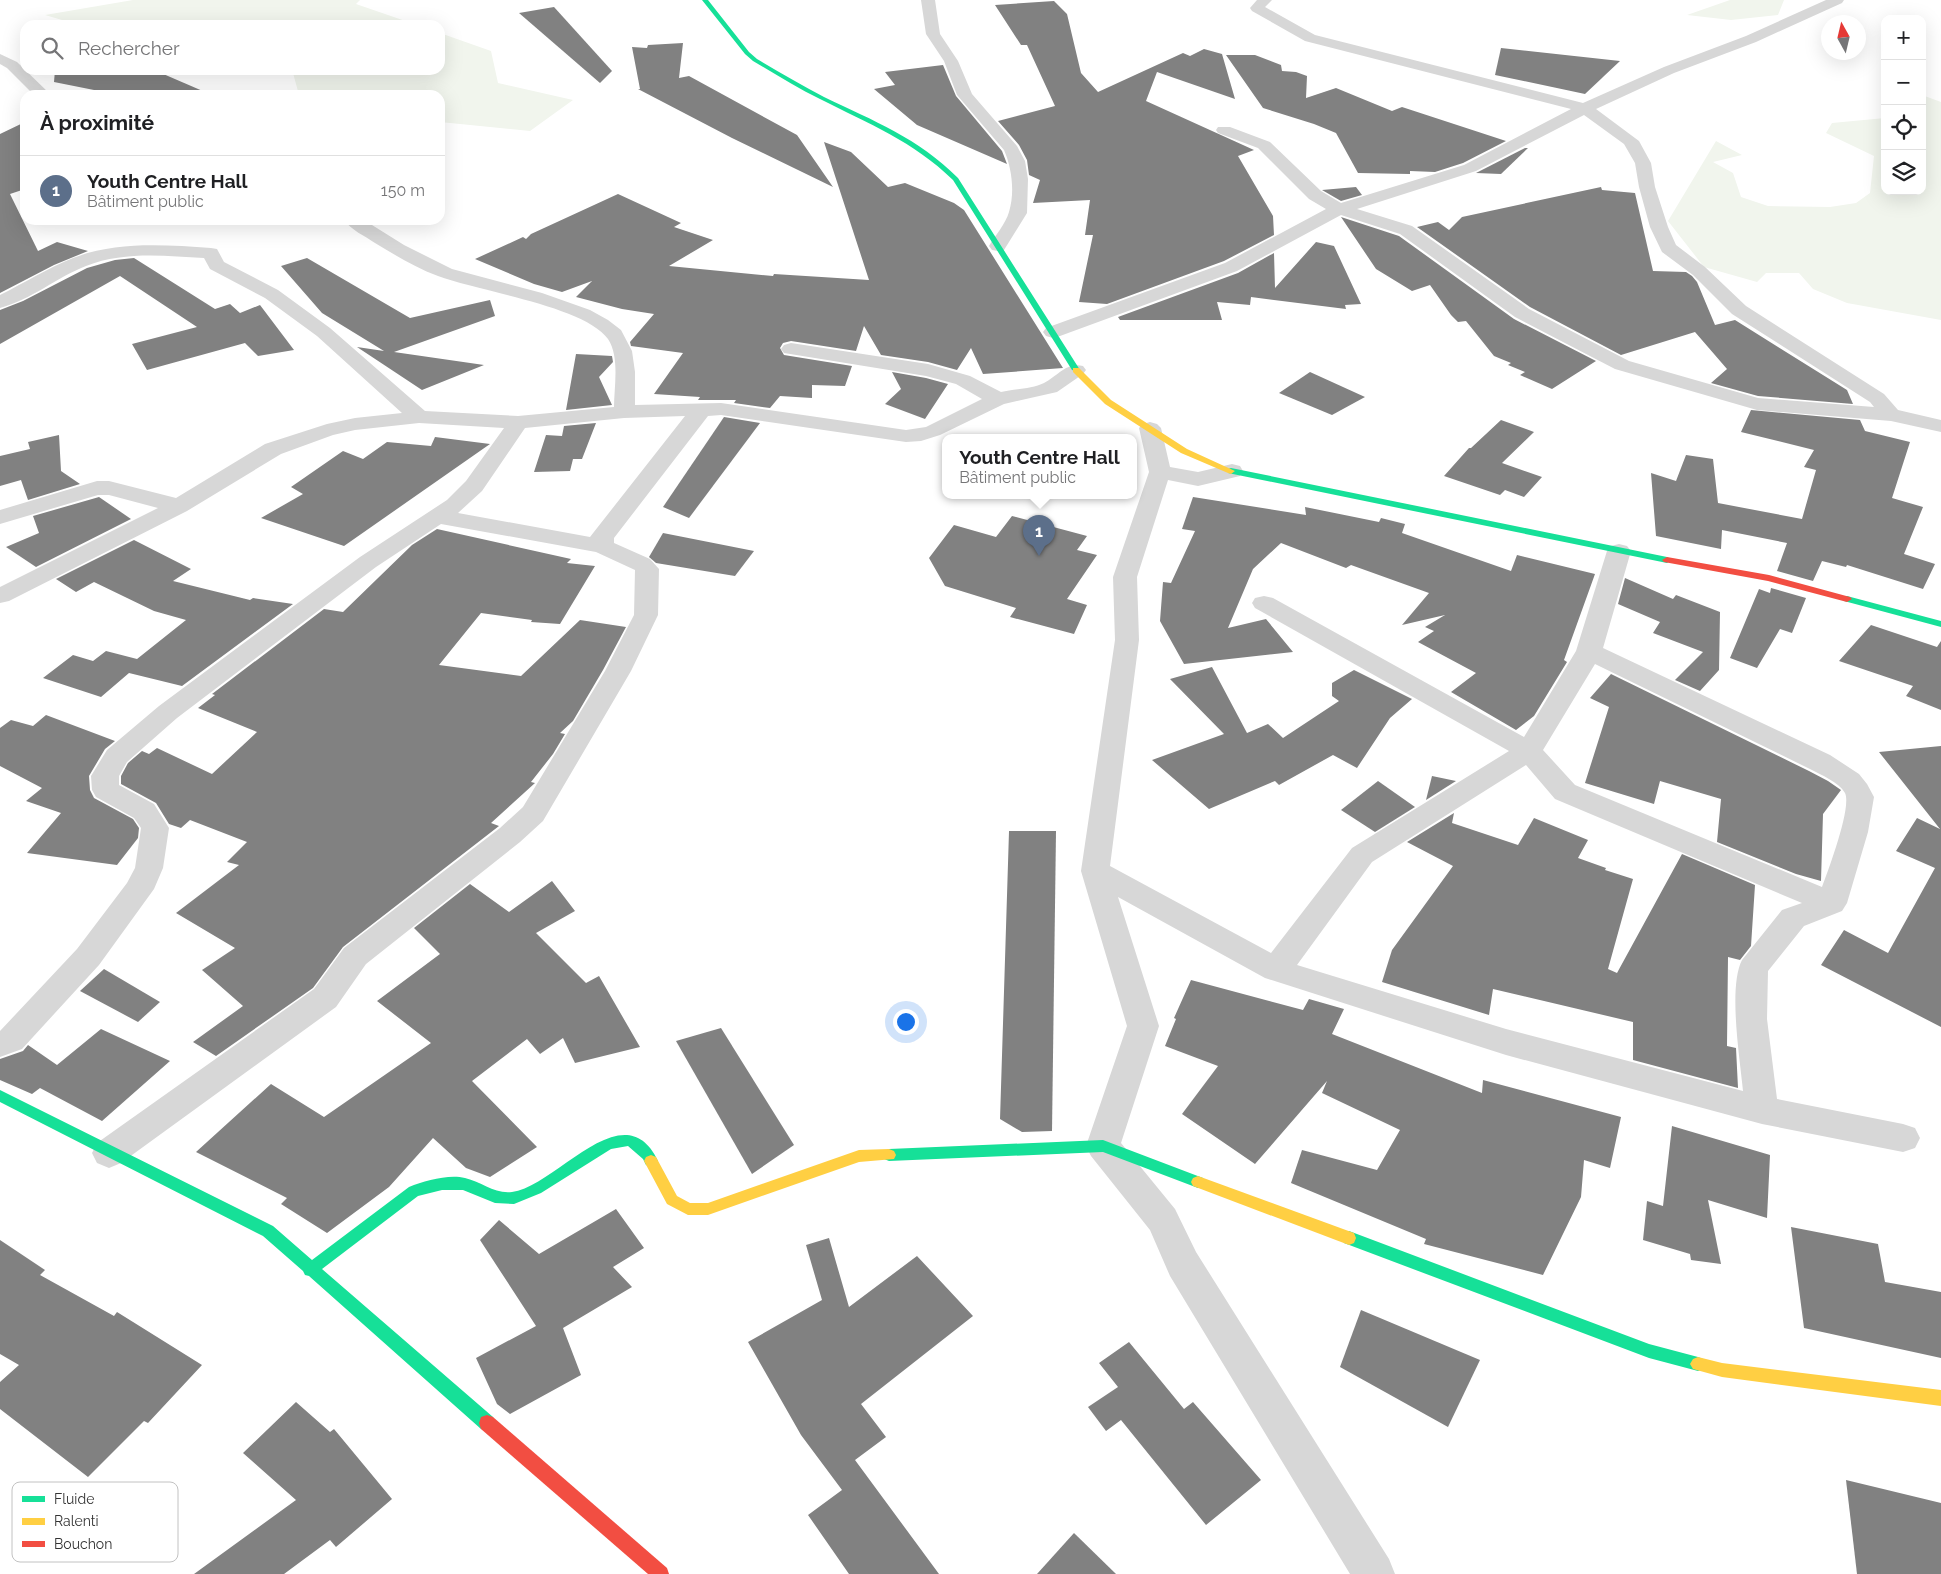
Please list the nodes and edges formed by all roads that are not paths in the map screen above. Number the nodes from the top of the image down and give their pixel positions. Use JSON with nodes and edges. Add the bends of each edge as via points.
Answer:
{"nodes":[{"id":1,"x":705,"y":0,"type":"edge"},
{"id":2,"x":928,"y":0,"type":"edge"},
{"id":3,"x":1265,"y":0,"type":"edge"},
{"id":4,"x":1837,"y":0,"type":"edge"},
{"id":5,"x":0,"y":58,"type":"edge"},
{"id":6,"x":20,"y":73,"type":"edge"},
{"id":7,"x":22,"y":75,"type":"edge"},
{"id":8,"x":38,"y":90,"type":"edge"},
{"id":9,"x":1585,"y":108,"type":"junction"},
{"id":10,"x":1224,"y":130,"type":"dead end"},
{"id":11,"x":1339,"y":209,"type":"junction"},
{"id":12,"x":360,"y":225,"type":"edge"},
{"id":13,"x":998,"y":246,"type":"junction"},
{"id":14,"x":0,"y":302,"type":"edge"},
{"id":15,"x":1053,"y":332,"type":"junction"},
{"id":16,"x":791,"y":349,"type":"dead end"},
{"id":17,"x":1076,"y":370,"type":"junction"},
{"id":18,"x":998,"y":399,"type":"junction"},
{"id":19,"x":702,"y":409,"type":"junction"},
{"id":20,"x":624,"y":412,"type":"junction"},
{"id":21,"x":1891,"y":415,"type":"junction"},
{"id":22,"x":419,"y":417,"type":"junction"},
{"id":23,"x":518,"y":422,"type":"junction"},
{"id":24,"x":1941,"y":426,"type":"edge"},
{"id":25,"x":1150,"y":428,"type":"junction"},
{"id":26,"x":1232,"y":471,"type":"junction"},
{"id":27,"x":1160,"y":472,"type":"junction"},
{"id":28,"x":179,"y":506,"type":"junction"},
{"id":29,"x":440,"y":517,"type":"junction"},
{"id":30,"x":0,"y":518,"type":"edge"},
{"id":31,"x":602,"y":546,"type":"junction"},
{"id":32,"x":1619,"y":551,"type":"junction"},
{"id":33,"x":0,"y":596,"type":"edge"},
{"id":34,"x":1264,"y":603,"type":"dead end"},
{"id":35,"x":1941,"y":624,"type":"edge"},
{"id":36,"x":1589,"y":650,"type":"junction"},
{"id":37,"x":1529,"y":751,"type":"junction"},
{"id":38,"x":1095,"y":872,"type":"junction"},
{"id":39,"x":1832,"y":903,"type":"junction"},
{"id":40,"x":1276,"y":970,"type":"junction"},
{"id":41,"x":0,"y":1044,"type":"edge"},
{"id":42,"x":0,"y":1096,"type":"edge"},
{"id":43,"x":1762,"y":1110,"type":"junction"},
{"id":44,"x":1903,"y":1138,"type":"dead end"},
{"id":45,"x":1103,"y":1146,"type":"junction"},
{"id":46,"x":109,"y":1153,"type":"junction"},
{"id":47,"x":310,"y":1270,"type":"junction"},
{"id":48,"x":1941,"y":1398,"type":"edge"},
{"id":49,"x":661,"y":1574,"type":"edge"},
{"id":50,"x":1374,"y":1574,"type":"edge"}],
"edges":[{"from":1,"to":13,"type":"street","via":[[755,60],[842,108],[894,130],[942,162]]},
{"from":2,"to":13,"type":"street","via":[[933,34],[954,68],[965,95],[1012,149],[1017,161],[1020,179],[1018,213]]},
{"from":3,"to":9,"type":"street","via":[[1257,8],[1310,38]]},
{"from":4,"to":9,"type":"street"},
{"from":5,"to":6,"type":"street"},
{"from":7,"to":8,"type":"street"},
{"from":9,"to":11,"type":"street","via":[[1470,168]]},
{"from":9,"to":21,"type":"street","via":[[1631,141],[1643,163],[1656,219],[1668,248],[1699,271],[1739,310],[1877,398]]},
{"from":10,"to":11,"type":"street","via":[[1264,145],[1315,195]]},
{"from":11,"to":15,"type":"street","via":[[1232,267]]},
{"from":11,"to":21,"type":"street","via":[[1406,230],[1522,313],[1622,365],[1757,404]]},
{"from":12,"to":20,"type":"street","via":[[432,267],[590,317],[614,334],[623,353]]},
{"from":13,"to":15,"type":"street"},
{"from":14,"to":22,"type":"street","via":[[80,262],[102,256],[137,251],[211,253],[216,265],[242,276],[317,327]]},
{"from":15,"to":17,"type":"street"},
{"from":16,"to":18,"type":"street","via":[[928,370],[963,380]]},
{"from":17,"to":18,"type":"street","via":[[1050,388]]},
{"from":17,"to":25,"type":"street","via":[[1108,402]]},
{"from":18,"to":19,"type":"street","via":[[933,431],[906,436]]},
{"from":19,"to":20,"type":"street"},
{"from":19,"to":31,"type":"street","via":[[602,538]]},
{"from":20,"to":23,"type":"street"},
{"from":21,"to":24,"type":"street"},
{"from":22,"to":23,"type":"street"},
{"from":22,"to":28,"type":"street","via":[[355,424],[294,440],[273,449]]},
{"from":23,"to":29,"type":"street","via":[[474,486]]},
{"from":25,"to":26,"type":"street","via":[[1184,451]]},
{"from":25,"to":27,"type":"street"},
{"from":26,"to":27,"type":"street","via":[[1198,479]]},
{"from":26,"to":32,"type":"street"},
{"from":27,"to":38,"type":"street","via":[[1125,577],[1127,640]]},
{"from":28,"to":30,"type":"street","via":[[109,488],[97,488]]},
{"from":28,"to":33,"type":"street"},
{"from":29,"to":31,"type":"street"},
{"from":29,"to":41,"type":"street","via":[[368,562],[168,712],[117,756],[105,776],[106,790],[144,811],[155,828],[149,868],[139,889],[88,957],[11,1040]]},
{"from":31,"to":46,"type":"street","via":[[648,569],[646,615],[618,671],[533,814],[355,956],[325,998]]},
{"from":32,"to":35,"type":"street","via":[[1769,578]]},
{"from":32,"to":36,"type":"street"},
{"from":34,"to":37,"type":"street"},
{"from":36,"to":37,"type":"street"},
{"from":36,"to":39,"type":"street","via":[[1820,762],[1850,780],[1860,797],[1859,813]]},
{"from":37,"to":39,"type":"street","via":[[1565,792]]},
{"from":37,"to":40,"type":"street","via":[[1362,855]]},
{"from":38,"to":40,"type":"street"},
{"from":38,"to":45,"type":"street","via":[[1142,1026]]},
{"from":39,"to":43,"type":"street","via":[[1793,918],[1753,968],[1752,1019]]},
{"from":40,"to":43,"type":"street","via":[[1506,1042]]},
{"from":42,"to":46,"type":"street"},
{"from":43,"to":44,"type":"street"},
{"from":45,"to":47,"type":"street","via":[[859,1156],[708,1210],[688,1209],[672,1200],[648,1155],[630,1140],[608,1144],[536,1189],[514,1198],[495,1197],[464,1184],[442,1184],[414,1191]]},
{"from":45,"to":48,"type":"street","via":[[1649,1351],[1722,1370]]},
{"from":45,"to":50,"type":"street","via":[[1162,1220],[1183,1264]]},
{"from":46,"to":47,"type":"street","via":[[268,1231]]},
{"from":47,"to":49,"type":"street"}]}
